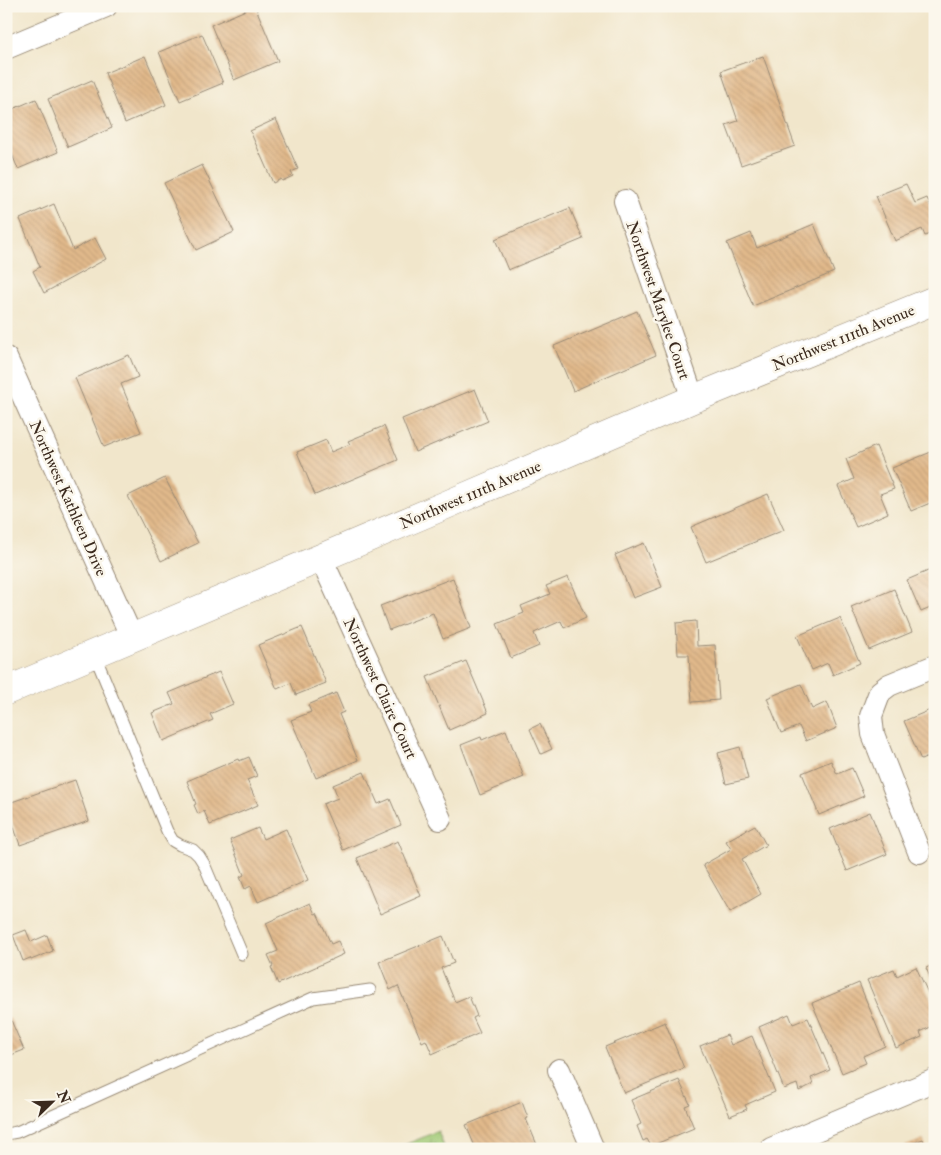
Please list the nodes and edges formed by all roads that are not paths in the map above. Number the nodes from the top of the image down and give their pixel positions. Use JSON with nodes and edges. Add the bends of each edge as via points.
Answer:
{"nodes":[{"id":1,"x":106,"y":6,"type":"edge"},
{"id":2,"x":6,"y":48,"type":"edge"},
{"id":3,"x":625,"y":201,"type":"dead end"},
{"id":4,"x":935,"y":300,"type":"edge"},
{"id":5,"x":6,"y":358,"type":"edge"},
{"id":6,"x":693,"y":399,"type":"junction"},
{"id":7,"x":321,"y":558,"type":"junction"},
{"id":8,"x":132,"y":638,"type":"junction"},
{"id":9,"x":94,"y":654,"type":"junction"},
{"id":10,"x":935,"y":666,"type":"edge"},
{"id":11,"x":6,"y":691,"type":"edge"},
{"id":12,"x":440,"y":819,"type":"dead end"},
{"id":13,"x":919,"y":852,"type":"dead end"},
{"id":14,"x":242,"y":954,"type":"dead end"},
{"id":15,"x":370,"y":990,"type":"dead end"},
{"id":16,"x":559,"y":1070,"type":"dead end"},
{"id":17,"x":935,"y":1080,"type":"edge"},
{"id":18,"x":6,"y":1134,"type":"edge"},
{"id":19,"x":593,"y":1149,"type":"edge"},
{"id":20,"x":771,"y":1149,"type":"edge"}],
"edges":[{"from":1,"to":2,"type":"street"},
{"from":3,"to":6,"type":"street","name":"Northwest Marylee Court"},
{"from":4,"to":6,"type":"street","name":"Northwest 111th Avenue"},
{"from":5,"to":8,"type":"street","name":"Northwest Kathleen Drive"},
{"from":6,"to":7,"type":"street","name":"Northwest 111th Avenue"},
{"from":7,"to":8,"type":"street","name":"Northwest 111th Avenue"},
{"from":7,"to":12,"type":"street","name":"Northwest Claire Court"},
{"from":8,"to":9,"type":"street","name":"Northwest 111th Avenue"},
{"from":9,"to":11,"type":"street","name":"Northwest 111th Avenue"},
{"from":9,"to":14,"type":"lane","via":[[167,831],[173,840],[193,850],[204,864]]},
{"from":10,"to":13,"type":"street","via":[[880,692],[871,716],[873,734]]},
{"from":15,"to":18,"type":"lane","via":[[313,998],[17,1132]]},
{"from":16,"to":19,"type":"street"},
{"from":17,"to":20,"type":"street"}]}
